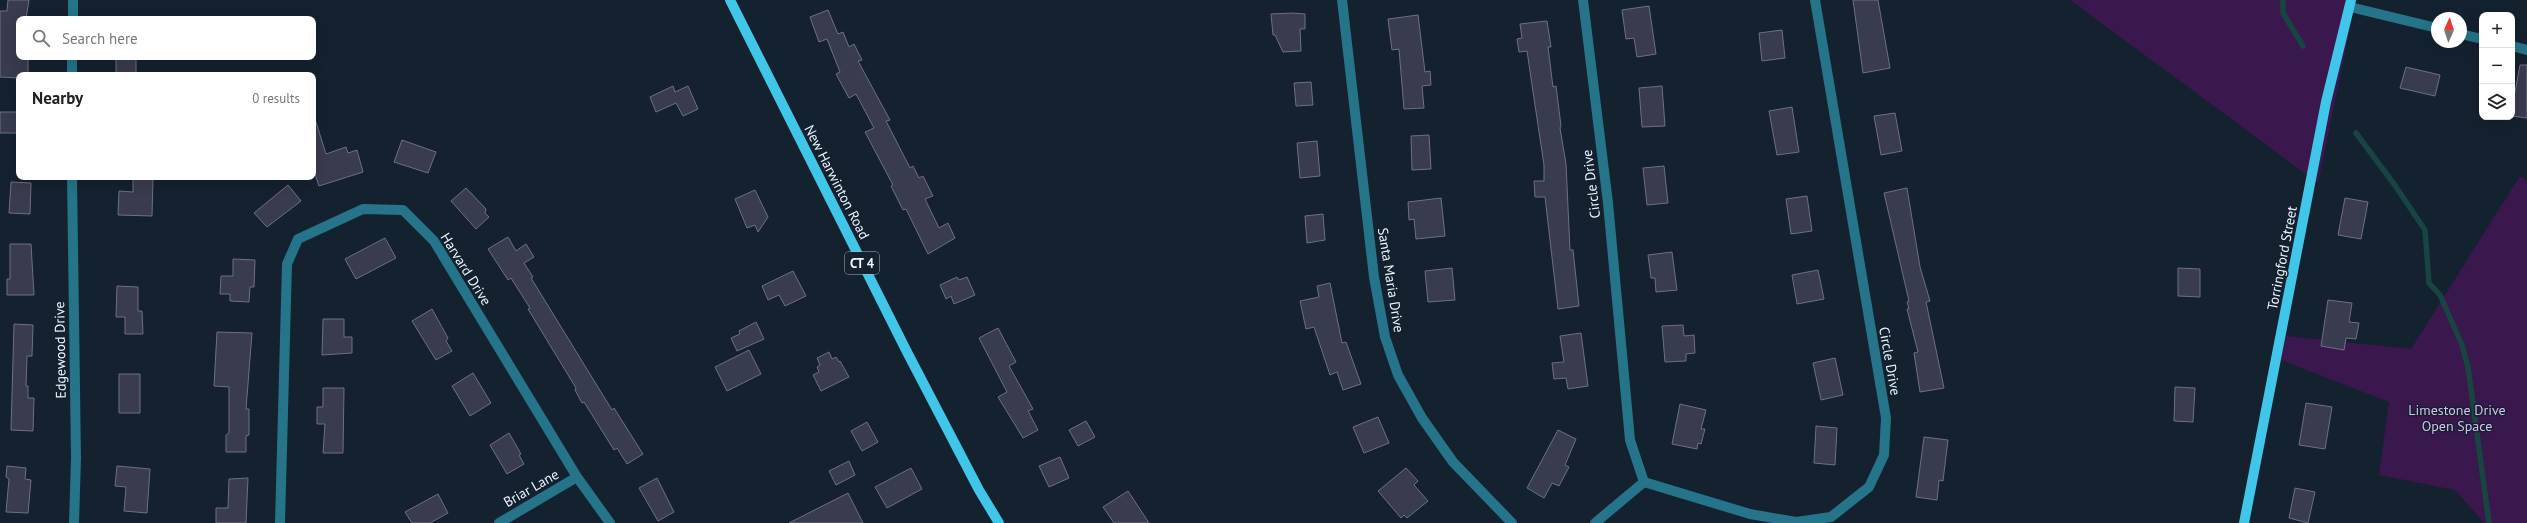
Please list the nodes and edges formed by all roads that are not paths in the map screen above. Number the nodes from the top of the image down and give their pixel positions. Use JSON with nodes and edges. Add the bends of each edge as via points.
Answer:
{"nodes":[{"id":1,"x":73,"y":0,"type":"edge"},
{"id":2,"x":730,"y":0,"type":"edge"},
{"id":3,"x":1342,"y":0,"type":"edge"},
{"id":4,"x":1583,"y":0,"type":"edge"},
{"id":5,"x":1815,"y":0,"type":"edge"},
{"id":6,"x":2350,"y":4,"type":"edge"},
{"id":7,"x":73,"y":16,"type":"edge"},
{"id":8,"x":2431,"y":26,"type":"edge"},
{"id":9,"x":2467,"y":35,"type":"edge"},
{"id":10,"x":2479,"y":38,"type":"edge"},
{"id":11,"x":2515,"y":47,"type":"edge"},
{"id":12,"x":2527,"y":50,"type":"edge"},
{"id":13,"x":72,"y":60,"type":"edge"},
{"id":14,"x":72,"y":72,"type":"edge"},
{"id":15,"x":72,"y":180,"type":"edge"},
{"id":16,"x":577,"y":477,"type":"junction"},
{"id":17,"x":1644,"y":482,"type":"junction"},
{"id":18,"x":74,"y":523,"type":"edge"},
{"id":19,"x":280,"y":523,"type":"edge"},
{"id":20,"x":498,"y":523,"type":"edge"},
{"id":21,"x":610,"y":523,"type":"edge"},
{"id":22,"x":999,"y":523,"type":"edge"},
{"id":23,"x":1512,"y":523,"type":"edge"},
{"id":24,"x":1596,"y":523,"type":"edge"},
{"id":25,"x":2244,"y":523,"type":"edge"}],
"edges":[{"from":1,"to":7,"type":"street"},
{"from":2,"to":22,"type":"main road","name":"New Harwinton Road","number":"CT 4","via":[[907,352],[978,490]]},
{"from":3,"to":23,"type":"street","name":"Santa Maria Drive","via":[[1374,277],[1385,336],[1398,375],[1422,418],[1453,462]]},
{"from":4,"to":17,"type":"street","name":"Circle Drive","via":[[1608,203],[1630,440]]},
{"from":5,"to":17,"type":"street","name":"Circle Drive","via":[[1886,418],[1884,455],[1869,487],[1831,517],[1796,522],[1750,514]]},
{"from":6,"to":8,"type":"street"},
{"from":6,"to":25,"type":"main road","name":"Torringford Street","via":[[2326,102]]},
{"from":9,"to":10,"type":"street"},
{"from":11,"to":12,"type":"street"},
{"from":13,"to":14,"type":"street"},
{"from":15,"to":18,"type":"street","name":"Edgewood Drive","via":[[76,458]]},
{"from":16,"to":19,"type":"street","name":"Harvard Drive","via":[[434,241],[403,210],[363,209],[298,239],[287,264]]},
{"from":16,"to":20,"type":"street","name":"Briar Lane"},
{"from":16,"to":21,"type":"street","name":"Harvard Drive"},
{"from":17,"to":24,"type":"street"}]}
